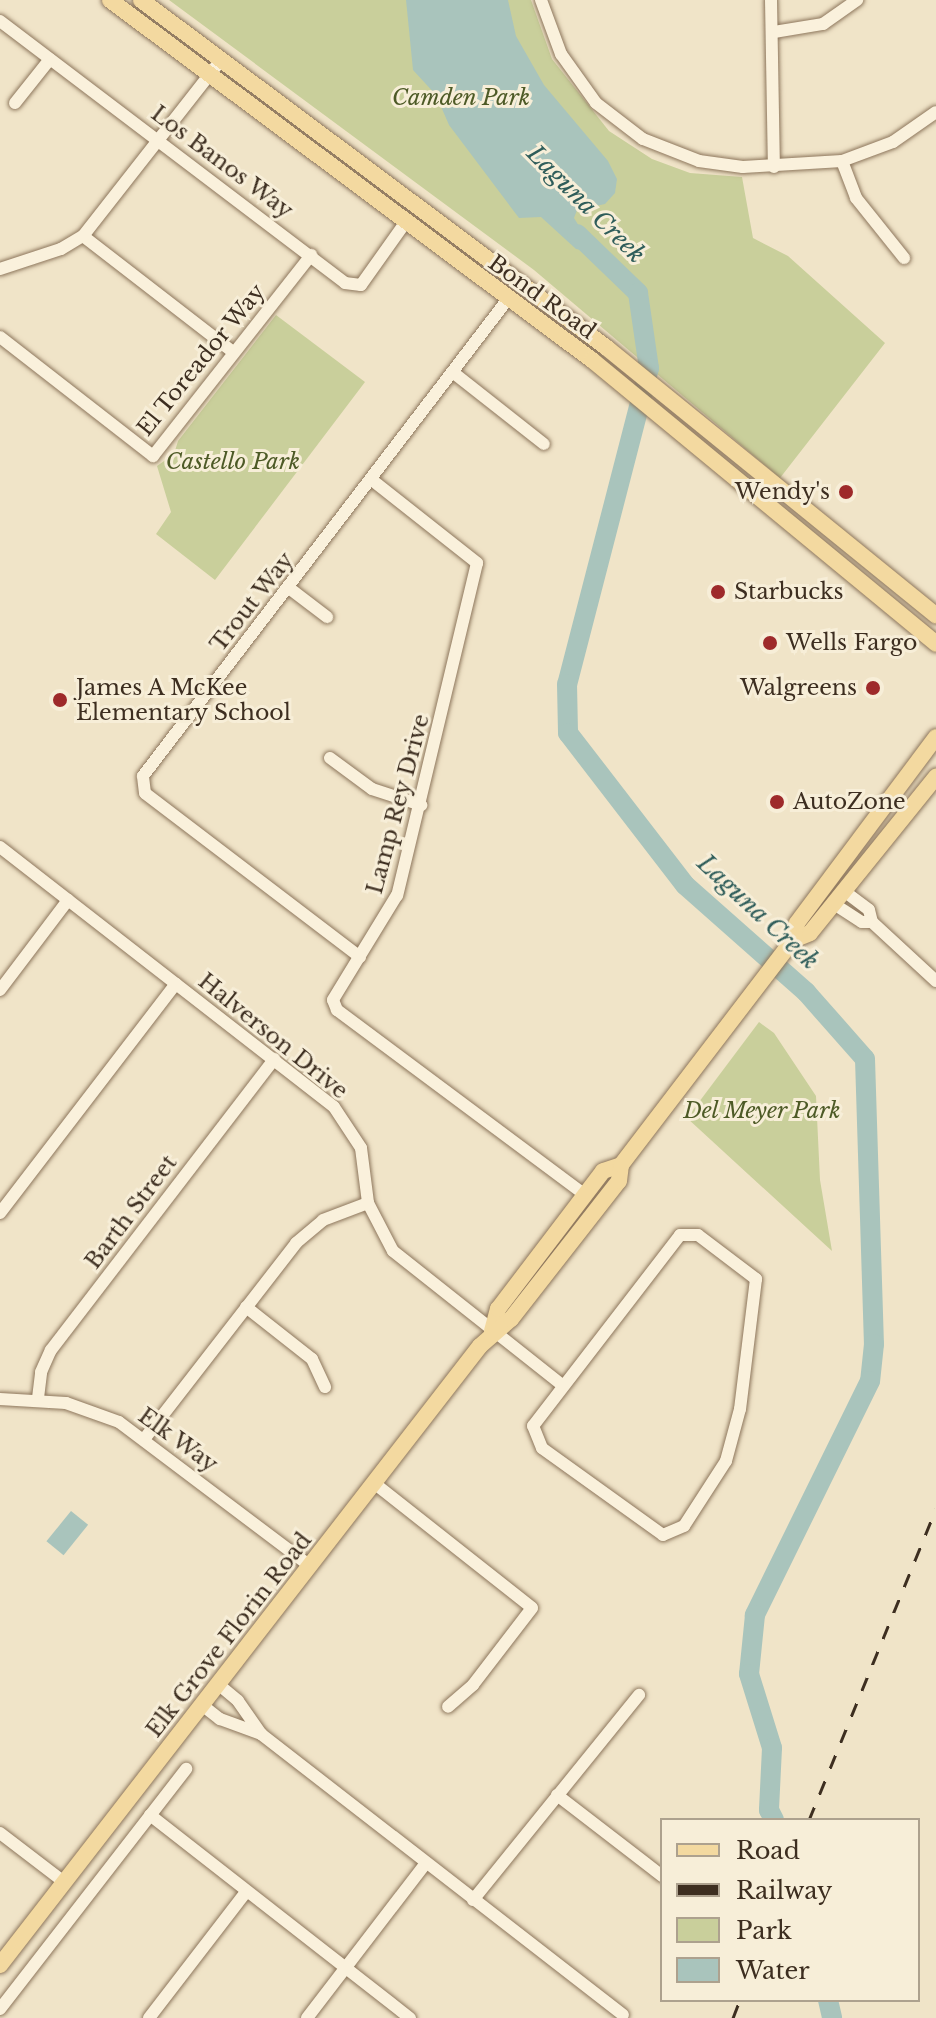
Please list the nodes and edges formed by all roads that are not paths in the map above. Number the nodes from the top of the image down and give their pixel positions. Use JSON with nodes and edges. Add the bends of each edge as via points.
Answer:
{"nodes":[{"id":1,"x":110,"y":0,"type":"edge"},
{"id":2,"x":141,"y":0,"type":"edge"},
{"id":3,"x":541,"y":0,"type":"edge"},
{"id":4,"x":771,"y":0,"type":"edge"},
{"id":5,"x":857,"y":0,"type":"edge"},
{"id":6,"x":0,"y":21,"type":"edge"},
{"id":7,"x":774,"y":32,"type":"junction"},
{"id":8,"x":50,"y":59,"type":"junction"},
{"id":9,"x":220,"y":61,"type":"junction"},
{"id":10,"x":210,"y":77,"type":"junction"},
{"id":11,"x":15,"y":103,"type":"dead end"},
{"id":12,"x":936,"y":112,"type":"edge"},
{"id":13,"x":160,"y":139,"type":"junction"},
{"id":14,"x":842,"y":161,"type":"junction"},
{"id":15,"x":774,"y":167,"type":"junction"},
{"id":16,"x":405,"y":223,"type":"junction"},
{"id":17,"x":83,"y":236,"type":"junction"},
{"id":18,"x":311,"y":255,"type":"junction"},
{"id":19,"x":904,"y":258,"type":"dead end"},
{"id":20,"x":0,"y":269,"type":"edge"},
{"id":21,"x":508,"y":299,"type":"junction"},
{"id":22,"x":0,"y":337,"type":"edge"},
{"id":23,"x":233,"y":352,"type":"junction"},
{"id":24,"x":455,"y":374,"type":"junction"},
{"id":25,"x":677,"y":432,"type":"junction"},
{"id":26,"x":544,"y":444,"type":"dead end"},
{"id":27,"x":372,"y":480,"type":"junction"},
{"id":28,"x":781,"y":492,"type":"junction"},
{"id":29,"x":289,"y":588,"type":"junction"},
{"id":30,"x":936,"y":615,"type":"edge"},
{"id":31,"x":327,"y":617,"type":"dead end"},
{"id":32,"x":936,"y":644,"type":"edge"},
{"id":33,"x":936,"y":737,"type":"edge"},
{"id":34,"x":330,"y":758,"type":"dead end"},
{"id":35,"x":936,"y":777,"type":"edge"},
{"id":36,"x":421,"y":805,"type":"junction"},
{"id":37,"x":0,"y":847,"type":"edge"},
{"id":38,"x":853,"y":848,"type":"junction"},
{"id":39,"x":839,"y":897,"type":"junction"},
{"id":40,"x":68,"y":900,"type":"junction"},
{"id":41,"x":793,"y":940,"type":"junction"},
{"id":42,"x":360,"y":957,"type":"junction"},
{"id":43,"x":936,"y":981,"type":"edge"},
{"id":44,"x":176,"y":984,"type":"junction"},
{"id":45,"x":0,"y":990,"type":"edge"},
{"id":46,"x":274,"y":1059,"type":"junction"},
{"id":47,"x":621,"y":1165,"type":"junction"},
{"id":48,"x":585,"y":1195,"type":"junction"},
{"id":49,"x":368,"y":1203,"type":"junction"},
{"id":50,"x":0,"y":1213,"type":"edge"},
{"id":51,"x":246,"y":1307,"type":"junction"},
{"id":52,"x":492,"y":1331,"type":"junction"},
{"id":53,"x":562,"y":1385,"type":"junction"},
{"id":54,"x":325,"y":1387,"type":"dead end"},
{"id":55,"x":38,"y":1398,"type":"junction"},
{"id":56,"x":0,"y":1399,"type":"edge"},
{"id":57,"x":145,"y":1438,"type":"junction"},
{"id":58,"x":374,"y":1483,"type":"junction"},
{"id":59,"x":310,"y":1566,"type":"junction"},
{"id":60,"x":218,"y":1684,"type":"junction"},
{"id":61,"x":639,"y":1695,"type":"dead end"},
{"id":62,"x":202,"y":1705,"type":"junction"},
{"id":63,"x":448,"y":1707,"type":"dead end"},
{"id":64,"x":261,"y":1734,"type":"junction"},
{"id":65,"x":186,"y":1769,"type":"dead end"},
{"id":66,"x":557,"y":1795,"type":"junction"},
{"id":67,"x":150,"y":1815,"type":"junction"},
{"id":68,"x":0,"y":1833,"type":"edge"},
{"id":69,"x":426,"y":1863,"type":"junction"},
{"id":70,"x":660,"y":1874,"type":"edge"},
{"id":71,"x":64,"y":1882,"type":"junction"},
{"id":72,"x":246,"y":1892,"type":"junction"},
{"id":73,"x":473,"y":1900,"type":"junction"},
{"id":74,"x":0,"y":1965,"type":"edge"},
{"id":75,"x":345,"y":1968,"type":"junction"},
{"id":76,"x":0,"y":2009,"type":"edge"},
{"id":77,"x":623,"y":2015,"type":"dead end"},
{"id":78,"x":149,"y":2018,"type":"edge"},
{"id":79,"x":307,"y":2018,"type":"edge"},
{"id":80,"x":410,"y":2018,"type":"edge"}],
"edges":[{"from":1,"to":10,"type":"main road","name":"Bond Road"},
{"from":2,"to":9,"type":"main road","name":"Bond Road"},
{"from":3,"to":15,"type":"street","via":[[554,41],[576,79],[631,132],[699,161]]},
{"from":4,"to":7,"type":"street"},
{"from":5,"to":7,"type":"street","via":[[823,24]]},
{"from":6,"to":8,"type":"street","name":"Los Banos Way"},
{"from":7,"to":15,"type":"street"},
{"from":8,"to":11,"type":"street"},
{"from":8,"to":13,"type":"street","name":"Los Banos Way"},
{"from":9,"to":10,"type":"street"},
{"from":9,"to":28,"type":"main road","name":"Bond Road","via":[[607,348]]},
{"from":10,"to":13,"type":"street"},
{"from":10,"to":16,"type":"main road","name":"Bond Road"},
{"from":12,"to":14,"type":"street","via":[[893,142]]},
{"from":13,"to":17,"type":"street"},
{"from":13,"to":18,"type":"street","name":"Los Banos Way"},
{"from":14,"to":15,"type":"street"},
{"from":14,"to":19,"type":"street","via":[[856,198]]},
{"from":16,"to":18,"type":"street","name":"Los Banos Way","via":[[361,285],[345,283]]},
{"from":16,"to":21,"type":"main road","name":"Bond Road"},
{"from":17,"to":20,"type":"street"},
{"from":17,"to":23,"type":"street"},
{"from":18,"to":23,"type":"street","name":"El Toreador Way"},
{"from":21,"to":24,"type":"street","name":"Trout Way"},
{"from":21,"to":25,"type":"main road","name":"Bond Road","via":[[592,360]]},
{"from":22,"to":23,"type":"street","name":"El Toreador Way","via":[[153,456]]},
{"from":24,"to":26,"type":"street"},
{"from":24,"to":27,"type":"street","name":"Trout Way"},
{"from":25,"to":28,"type":"main road","via":[[715,451],[769,492]]},
{"from":25,"to":32,"type":"main road","name":"Bond Road"},
{"from":27,"to":29,"type":"street","name":"Trout Way"},
{"from":27,"to":36,"type":"street","name":"Lamp Rey Drive","via":[[477,563]]},
{"from":28,"to":30,"type":"main road","name":"Bond Road"},
{"from":29,"to":31,"type":"street"},
{"from":29,"to":42,"type":"street","name":"Trout Way","via":[[143,776],[145,793]]},
{"from":33,"to":38,"type":"main road","name":"Elk Grove Florin Road"},
{"from":34,"to":36,"type":"street","via":[[372,789]]},
{"from":35,"to":39,"type":"main road","name":"Elk Grove Florin Road"},
{"from":36,"to":42,"type":"street","name":"Lamp Rey Drive","via":[[393,907]]},
{"from":37,"to":40,"type":"street","name":"Halverson Drive"},
{"from":38,"to":39,"type":"main road","via":[[852,865],[828,896]]},
{"from":38,"to":41,"type":"main road","name":"Elk Grove Florin Road","via":[[797,923]]},
{"from":39,"to":41,"type":"main road","name":"Elk Grove Florin Road","via":[[810,933]]},
{"from":39,"to":43,"type":"street"},
{"from":40,"to":44,"type":"street","name":"Halverson Drive"},
{"from":40,"to":45,"type":"street"},
{"from":41,"to":47,"type":"main road","name":"Elk Grove Florin Road"},
{"from":42,"to":48,"type":"street","name":"Lamp Rey Drive","via":[[336,988],[337,1010]]},
{"from":44,"to":46,"type":"street","name":"Halverson Drive"},
{"from":44,"to":50,"type":"street"},
{"from":46,"to":49,"type":"street","name":"Halverson Drive","via":[[350,1126],[368,1172]]},
{"from":46,"to":55,"type":"street","name":"Barth Street","via":[[51,1350]]},
{"from":47,"to":48,"type":"main road","name":"Elk Grove Florin Road","via":[[603,1171]]},
{"from":47,"to":52,"type":"main road","name":"Elk Grove Florin Road","via":[[619,1181],[590,1219],[511,1319]]},
{"from":48,"to":52,"type":"main road","name":"Elk Grove Florin Road","via":[[498,1309]]},
{"from":49,"to":51,"type":"street","via":[[334,1215],[304,1235]]},
{"from":49,"to":52,"type":"street","name":"Halverson Drive","via":[[402,1261]]},
{"from":51,"to":54,"type":"street","via":[[312,1359]]},
{"from":51,"to":57,"type":"street"},
{"from":52,"to":53,"type":"street","name":"Halverson Drive"},
{"from":52,"to":58,"type":"main road","name":"Elk Grove Florin Road"},
{"from":53,"to":53,"type":"street","via":[[535,1419],[538,1443],[652,1531],[674,1534],[706,1496],[735,1435],[756,1279],[698,1235],[680,1235]]},
{"from":55,"to":56,"type":"street","name":"Elk Way"},
{"from":55,"to":57,"type":"street","name":"Elk Way","via":[[94,1410]]},
{"from":57,"to":59,"type":"street","name":"Elk Way"},
{"from":58,"to":59,"type":"main road","name":"Elk Grove Florin Road"},
{"from":58,"to":63,"type":"street","via":[[532,1608],[473,1685]]},
{"from":59,"to":60,"type":"main road","name":"Elk Grove Florin Road"},
{"from":60,"to":62,"type":"main road","name":"Elk Grove Florin Road"},
{"from":60,"to":64,"type":"street","via":[[238,1701]]},
{"from":61,"to":66,"type":"street"},
{"from":62,"to":64,"type":"street","via":[[220,1719]]},
{"from":62,"to":71,"type":"main road","name":"Elk Grove Florin Road"},
{"from":64,"to":69,"type":"street"},
{"from":65,"to":67,"type":"street"},
{"from":66,"to":70,"type":"street"},
{"from":66,"to":73,"type":"street"},
{"from":67,"to":72,"type":"street"},
{"from":67,"to":76,"type":"street"},
{"from":68,"to":71,"type":"street"},
{"from":69,"to":73,"type":"street"},
{"from":69,"to":75,"type":"street"},
{"from":71,"to":74,"type":"main road","name":"Elk Grove Florin Road"},
{"from":72,"to":75,"type":"street"},
{"from":72,"to":78,"type":"street"},
{"from":73,"to":77,"type":"street"},
{"from":75,"to":79,"type":"street"},
{"from":75,"to":80,"type":"street"}]}
